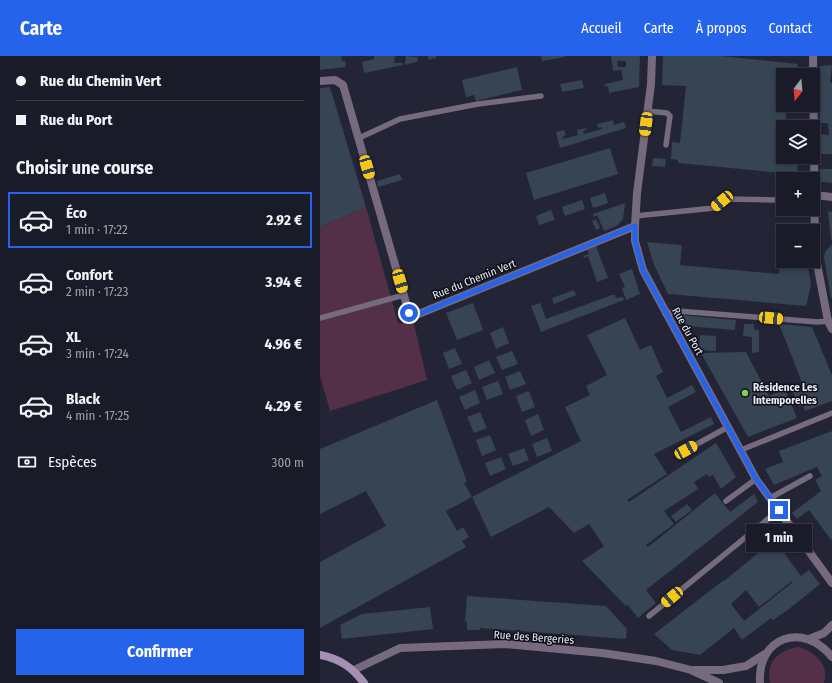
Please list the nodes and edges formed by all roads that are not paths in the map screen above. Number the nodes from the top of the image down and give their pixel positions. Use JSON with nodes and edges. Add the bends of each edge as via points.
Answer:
{"nodes":[{"id":1,"x":652,"y":56,"type":"edge"},
{"id":2,"x":813,"y":56,"type":"edge"},
{"id":3,"x":320,"y":81,"type":"edge"},
{"id":4,"x":541,"y":96,"type":"dead end"},
{"id":5,"x":647,"y":111,"type":"junction"},
{"id":6,"x":359,"y":138,"type":"junction"},
{"id":7,"x":666,"y":145,"type":"dead end"},
{"id":8,"x":815,"y":172,"type":"edge"},
{"id":9,"x":820,"y":196,"type":"edge"},
{"id":10,"x":832,"y":197,"type":"edge"},
{"id":11,"x":776,"y":200,"type":"edge"},
{"id":12,"x":635,"y":216,"type":"junction"},
{"id":13,"x":815,"y":216,"type":"edge"},
{"id":14,"x":635,"y":226,"type":"junction"},
{"id":15,"x":404,"y":295,"type":"junction"},
{"id":16,"x":665,"y":314,"type":"junction"},
{"id":17,"x":320,"y":318,"type":"edge"},
{"id":18,"x":830,"y":321,"type":"edge"},
{"id":19,"x":832,"y":329,"type":"edge"},
{"id":20,"x":832,"y":413,"type":"edge"},
{"id":21,"x":728,"y":427,"type":"junction"},
{"id":22,"x":686,"y":450,"type":"dead end"},
{"id":23,"x":742,"y":450,"type":"junction"},
{"id":24,"x":810,"y":476,"type":"dead end"},
{"id":25,"x":756,"y":479,"type":"junction"},
{"id":26,"x":770,"y":498,"type":"junction"},
{"id":27,"x":726,"y":501,"type":"dead end"},
{"id":28,"x":779,"y":510,"type":"junction"},
{"id":29,"x":832,"y":582,"type":"edge"},
{"id":30,"x":649,"y":616,"type":"dead end"},
{"id":31,"x":832,"y":625,"type":"edge"},
{"id":32,"x":810,"y":639,"type":"junction"},
{"id":33,"x":765,"y":654,"type":"junction"},
{"id":34,"x":320,"y":655,"type":"edge"},
{"id":35,"x":832,"y":657,"type":"edge"},
{"id":36,"x":354,"y":670,"type":"junction"},
{"id":37,"x":691,"y":670,"type":"junction"},
{"id":38,"x":364,"y":683,"type":"edge"},
{"id":39,"x":719,"y":683,"type":"edge"},
{"id":40,"x":760,"y":683,"type":"edge"}],
"edges":[{"from":1,"to":5,"type":"street","name":"Rue du Port"},
{"from":2,"to":8,"type":"street"},
{"from":3,"to":6,"type":"street","name":"Rue du Chemin Vert","via":[[335,80],[343,85]]},
{"from":4,"to":6,"type":"lane","via":[[478,104],[400,119]]},
{"from":5,"to":7,"type":"lane","via":[[667,113],[670,116]]},
{"from":5,"to":12,"type":"street","name":"Rue du Port"},
{"from":6,"to":15,"type":"street","name":"Rue du Chemin Vert"},
{"from":9,"to":10,"type":"street"},
{"from":11,"to":12,"type":"lane","via":[[729,199],[714,208]]},
{"from":12,"to":14,"type":"street","name":"Rue du Port"},
{"from":13,"to":18,"type":"street","via":[[815,253]]},
{"from":14,"to":15,"type":"street","name":"Rue du Chemin Vert","via":[[416,315],[409,313]]},
{"from":14,"to":16,"type":"street","name":"Rue du Port","via":[[635,241],[643,270]]},
{"from":15,"to":17,"type":"lane"},
{"from":16,"to":18,"type":"lane","via":[[677,311]]},
{"from":16,"to":21,"type":"street","name":"Rue du Port"},
{"from":18,"to":19,"type":"street"},
{"from":20,"to":23,"type":"lane"},
{"from":21,"to":22,"type":"lane"},
{"from":21,"to":23,"type":"street","name":"Rue du Port"},
{"from":23,"to":25,"type":"street","name":"Rue du Port"},
{"from":24,"to":26,"type":"lane"},
{"from":25,"to":26,"type":"street","name":"Rue du Port"},
{"from":25,"to":27,"type":"lane"},
{"from":26,"to":28,"type":"street","name":"Rue du Port"},
{"from":28,"to":29,"type":"street","name":"Rue du Port"},
{"from":28,"to":30,"type":"lane"},
{"from":31,"to":32,"type":"street","via":[[824,633]]},
{"from":32,"to":33,"type":"street","name":"Rue des Bergeries","via":[[793,637],[777,643]]},
{"from":32,"to":35,"type":"street","via":[[823,646]]},
{"from":33,"to":37,"type":"street","name":"Rue des Bergeries","via":[[746,666],[723,670]]},
{"from":33,"to":40,"type":"street","via":[[759,670]]},
{"from":34,"to":36,"type":"main road","via":[[333,658]]},
{"from":36,"to":37,"type":"street","name":"Rue des Bergeries","via":[[400,648],[505,644],[602,653],[656,661]]},
{"from":36,"to":38,"type":"main road"},
{"from":37,"to":39,"type":"street","name":"Rue des Bergeries"}]}
